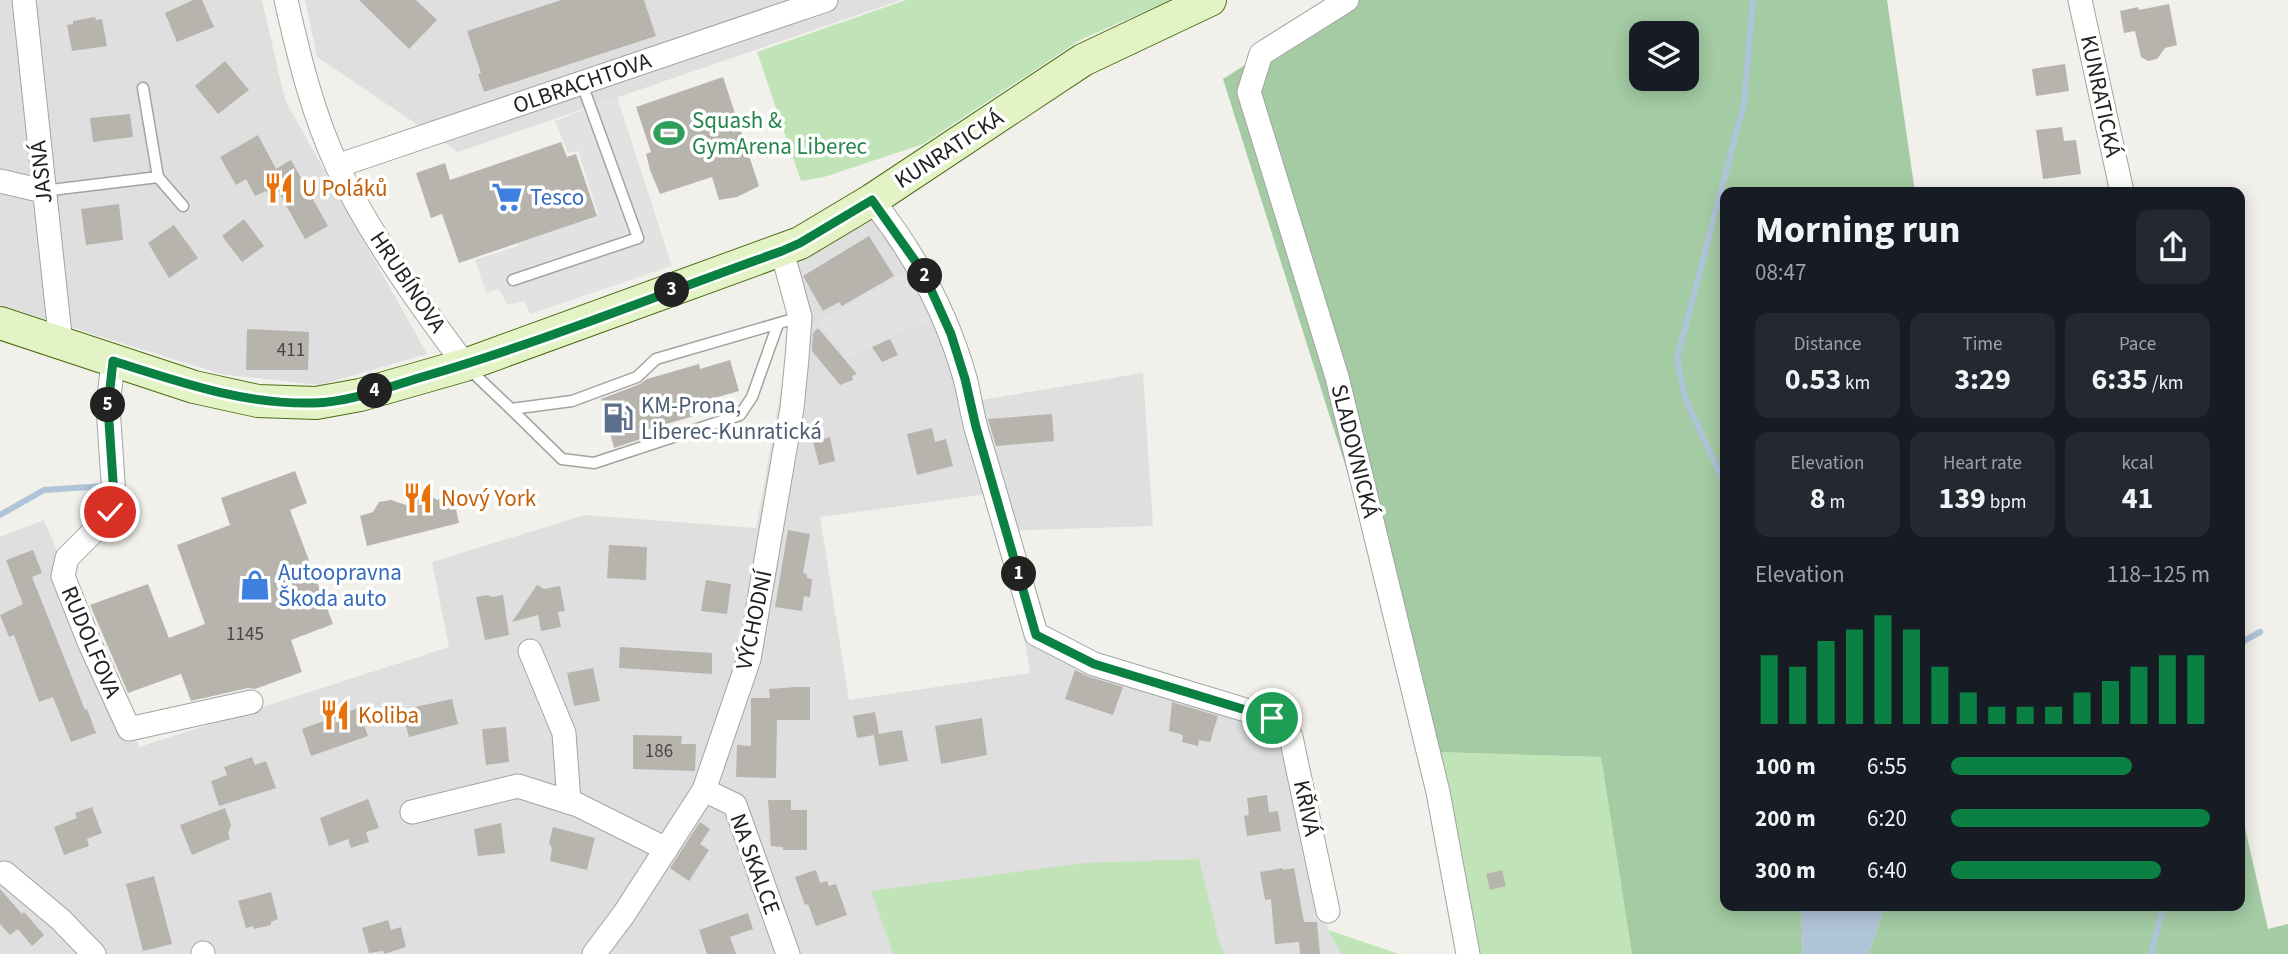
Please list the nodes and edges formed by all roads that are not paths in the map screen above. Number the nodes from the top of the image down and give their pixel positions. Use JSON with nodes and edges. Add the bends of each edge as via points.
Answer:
{"nodes":[{"id":1,"x":24,"y":0,"type":"edge"},
{"id":2,"x":286,"y":0,"type":"edge"},
{"id":3,"x":826,"y":0,"type":"edge"},
{"id":4,"x":1210,"y":0,"type":"edge"},
{"id":5,"x":1347,"y":0,"type":"edge"},
{"id":6,"x":2080,"y":0,"type":"edge"},
{"id":7,"x":582,"y":84,"type":"junction"},
{"id":8,"x":143,"y":88,"type":"dead end"},
{"id":9,"x":337,"y":166,"type":"junction"},
{"id":10,"x":158,"y":177,"type":"junction"},
{"id":11,"x":0,"y":181,"type":"edge"},
{"id":12,"x":2121,"y":187,"type":"edge"},
{"id":13,"x":43,"y":191,"type":"junction"},
{"id":14,"x":872,"y":200,"type":"junction"},
{"id":15,"x":183,"y":206,"type":"dead end"},
{"id":16,"x":782,"y":251,"type":"junction"},
{"id":17,"x":513,"y":280,"type":"dead end"},
{"id":18,"x":789,"y":320,"type":"junction"},
{"id":19,"x":0,"y":323,"type":"edge"},
{"id":20,"x":61,"y":344,"type":"junction"},
{"id":21,"x":113,"y":361,"type":"junction"},
{"id":22,"x":465,"y":365,"type":"junction"},
{"id":23,"x":512,"y":409,"type":"junction"},
{"id":24,"x":530,"y":651,"type":"dead end"},
{"id":25,"x":251,"y":702,"type":"dead end"},
{"id":26,"x":704,"y":790,"type":"junction"},
{"id":27,"x":569,"y":802,"type":"junction"},
{"id":28,"x":412,"y":812,"type":"dead end"},
{"id":29,"x":666,"y":849,"type":"junction"},
{"id":30,"x":5,"y":873,"type":"dead end"},
{"id":31,"x":1328,"y":911,"type":"dead end"},
{"id":32,"x":94,"y":954,"type":"edge"},
{"id":33,"x":594,"y":954,"type":"edge"},
{"id":34,"x":788,"y":954,"type":"edge"},
{"id":35,"x":1468,"y":954,"type":"edge"}],
"edges":[{"from":1,"to":13,"type":"street","name":"JASNÁ"},
{"from":2,"to":9,"type":"street","name":"HRUBÍNOVA","via":[[303,69]]},
{"from":3,"to":7,"type":"street","name":"OLBRACHTOVA"},
{"from":4,"to":14,"type":"street","name":"KUNRATICKÁ","via":[[1083,60]]},
{"from":5,"to":35,"type":"street","name":"SLADOVNICKÁ","via":[[1261,54],[1249,92],[1337,377],[1438,792]]},
{"from":6,"to":12,"type":"street","name":"KUNRATICKÁ"},
{"from":7,"to":9,"type":"street","name":"OLBRACHTOVA"},
{"from":7,"to":17,"type":"lane","via":[[638,238]]},
{"from":8,"to":10,"type":"lane"},
{"from":9,"to":22,"type":"street","name":"HRUBÍNOVA","via":[[393,264]]},
{"from":10,"to":13,"type":"lane"},
{"from":10,"to":15,"type":"lane"},
{"from":11,"to":13,"type":"street"},
{"from":13,"to":20,"type":"street","name":"JASNÁ"},
{"from":14,"to":16,"type":"street","name":"KUNRATICKÁ"},
{"from":14,"to":31,"type":"street","name":"KŘIVÁ","via":[[923,272],[951,334],[1036,635],[1094,664],[1272,718],[1291,737]]},
{"from":16,"to":18,"type":"street","name":"VÝCHODNÍ"},
{"from":16,"to":22,"type":"street","name":"KUNRATICKÁ"},
{"from":18,"to":23,"type":"lane","via":[[656,359],[637,377],[572,401]]},
{"from":18,"to":23,"type":"lane","via":[[740,415],[594,463],[562,459]]},
{"from":18,"to":26,"type":"street","name":"VÝCHODNÍ","via":[[792,408],[749,659]]},
{"from":19,"to":20,"type":"street","name":"KUNRATICKÁ"},
{"from":20,"to":21,"type":"street","name":"KUNRATICKÁ"},
{"from":21,"to":22,"type":"street","name":"KUNRATICKÁ","via":[[194,387],[258,401],[316,403]]},
{"from":21,"to":25,"type":"street","name":"RUDOLFOVA","via":[[108,407],[114,496],[103,522],[66,558],[63,576],[90,645],[129,729]]},
{"from":22,"to":23,"type":"lane"},
{"from":24,"to":27,"type":"street","via":[[564,733]]},
{"from":26,"to":29,"type":"street","name":"VÝCHODNÍ"},
{"from":26,"to":34,"type":"street","name":"NA SKALCE","via":[[735,805]]},
{"from":27,"to":28,"type":"street","via":[[518,786]]},
{"from":27,"to":29,"type":"street"},
{"from":29,"to":33,"type":"street","name":"VÝCHODNÍ"},
{"from":30,"to":32,"type":"street"}]}
